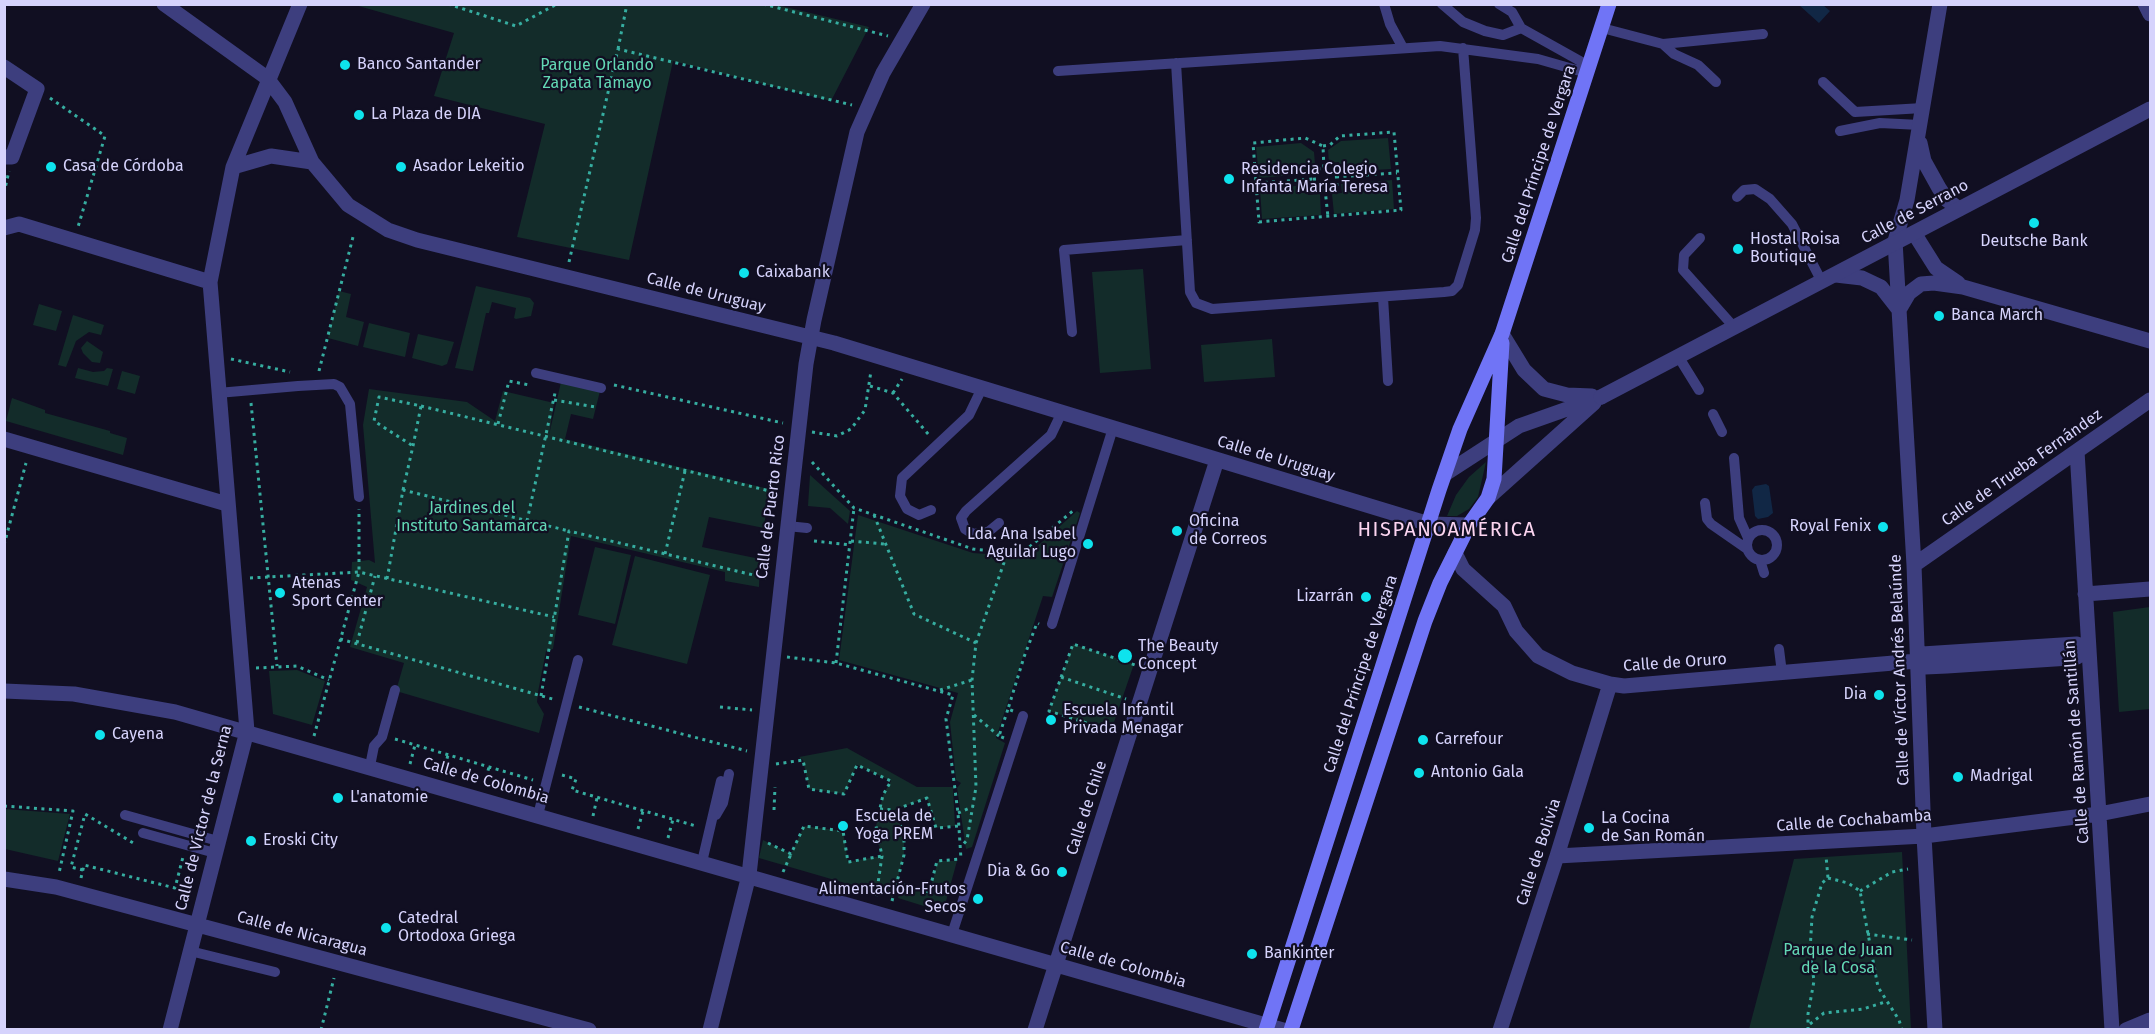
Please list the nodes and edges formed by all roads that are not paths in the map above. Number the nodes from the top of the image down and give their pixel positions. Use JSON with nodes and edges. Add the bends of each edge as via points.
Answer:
{"nodes":[{"id":1,"x":164,"y":4,"type":"edge"},
{"id":2,"x":300,"y":4,"type":"edge"},
{"id":3,"x":923,"y":4,"type":"edge"},
{"id":4,"x":1384,"y":4,"type":"edge"},
{"id":5,"x":1442,"y":4,"type":"edge"},
{"id":6,"x":1499,"y":4,"type":"edge"},
{"id":7,"x":1609,"y":4,"type":"edge"},
{"id":8,"x":1940,"y":4,"type":"edge"},
{"id":9,"x":2145,"y":4,"type":"edge"},
{"id":10,"x":2151,"y":14,"type":"edge"},
{"id":11,"x":1521,"y":28,"type":"junction"},
{"id":12,"x":1602,"y":28,"type":"junction"},
{"id":13,"x":1763,"y":34,"type":"dead end"},
{"id":14,"x":1663,"y":44,"type":"junction"},
{"id":15,"x":1403,"y":48,"type":"junction"},
{"id":16,"x":1463,"y":48,"type":"junction"},
{"id":17,"x":1176,"y":63,"type":"junction"},
{"id":18,"x":4,"y":67,"type":"edge"},
{"id":19,"x":1588,"y":69,"type":"junction"},
{"id":20,"x":1058,"y":71,"type":"dead end"},
{"id":21,"x":267,"y":78,"type":"junction"},
{"id":22,"x":1716,"y":82,"type":"dead end"},
{"id":23,"x":1823,"y":82,"type":"dead end"},
{"id":24,"x":1923,"y":108,"type":"junction"},
{"id":25,"x":2151,"y":109,"type":"edge"},
{"id":26,"x":1919,"y":130,"type":"junction"},
{"id":27,"x":1840,"y":131,"type":"dead end"},
{"id":28,"x":8,"y":157,"type":"edge"},
{"id":29,"x":312,"y":162,"type":"junction"},
{"id":30,"x":233,"y":167,"type":"junction"},
{"id":31,"x":1737,"y":197,"type":"dead end"},
{"id":32,"x":1959,"y":209,"type":"junction"},
{"id":33,"x":4,"y":228,"type":"edge"},
{"id":34,"x":1914,"y":233,"type":"junction"},
{"id":35,"x":1700,"y":238,"type":"dead end"},
{"id":36,"x":1187,"y":240,"type":"junction"},
{"id":37,"x":1895,"y":241,"type":"junction"},
{"id":38,"x":1836,"y":274,"type":"junction"},
{"id":39,"x":210,"y":282,"type":"junction"},
{"id":40,"x":1822,"y":282,"type":"junction"},
{"id":41,"x":1963,"y":287,"type":"junction"},
{"id":42,"x":1383,"y":297,"type":"junction"},
{"id":43,"x":1899,"y":310,"type":"junction"},
{"id":44,"x":1734,"y":327,"type":"junction"},
{"id":45,"x":1072,"y":332,"type":"dead end"},
{"id":46,"x":1502,"y":334,"type":"junction"},
{"id":47,"x":811,"y":336,"type":"junction"},
{"id":48,"x":2150,"y":339,"type":"edge"},
{"id":49,"x":1678,"y":356,"type":"junction"},
{"id":50,"x":536,"y":373,"type":"dead end"},
{"id":51,"x":1388,"y":381,"type":"dead end"},
{"id":52,"x":603,"y":385,"type":"road end"},
{"id":53,"x":982,"y":388,"type":"junction"},
{"id":54,"x":1699,"y":390,"type":"dead end"},
{"id":55,"x":218,"y":393,"type":"junction"},
{"id":56,"x":1601,"y":397,"type":"junction"},
{"id":57,"x":2151,"y":400,"type":"edge"},
{"id":58,"x":1062,"y":412,"type":"junction"},
{"id":59,"x":1713,"y":414,"type":"dead end"},
{"id":60,"x":1113,"y":428,"type":"junction"},
{"id":61,"x":1722,"y":432,"type":"dead end"},
{"id":62,"x":1498,"y":438,"type":"junction"},
{"id":63,"x":4,"y":439,"type":"edge"},
{"id":64,"x":2077,"y":451,"type":"junction"},
{"id":65,"x":1734,"y":458,"type":"dead end"},
{"id":66,"x":1217,"y":460,"type":"junction"},
{"id":67,"x":1445,"y":474,"type":"junction"},
{"id":68,"x":359,"y":497,"type":"road end"},
{"id":69,"x":1488,"y":498,"type":"junction"},
{"id":70,"x":1706,"y":503,"type":"dead end"},
{"id":71,"x":227,"y":504,"type":"junction"},
{"id":72,"x":931,"y":510,"type":"dead end"},
{"id":73,"x":999,"y":523,"type":"dead end"},
{"id":74,"x":1429,"y":524,"type":"junction"},
{"id":75,"x":1469,"y":525,"type":"junction"},
{"id":76,"x":807,"y":528,"type":"dead end"},
{"id":77,"x":786,"y":531,"type":"junction"},
{"id":78,"x":1749,"y":538,"type":"junction"},
{"id":79,"x":1747,"y":549,"type":"junction"},
{"id":80,"x":1455,"y":553,"type":"junction"},
{"id":81,"x":1760,"y":560,"type":"junction"},
{"id":82,"x":1914,"y":565,"type":"junction"},
{"id":83,"x":1764,"y":573,"type":"dead end"},
{"id":84,"x":2151,"y":589,"type":"edge"},
{"id":85,"x":2085,"y":594,"type":"junction"},
{"id":86,"x":1052,"y":624,"type":"road end"},
{"id":87,"x":2088,"y":648,"type":"junction"},
{"id":88,"x":1779,"y":649,"type":"dead end"},
{"id":89,"x":578,"y":660,"type":"dead end"},
{"id":90,"x":1917,"y":661,"type":"junction"},
{"id":91,"x":1782,"y":673,"type":"junction"},
{"id":92,"x":1610,"y":684,"type":"junction"},
{"id":93,"x":4,"y":691,"type":"edge"},
{"id":94,"x":1023,"y":716,"type":"road end"},
{"id":95,"x":247,"y":731,"type":"junction"},
{"id":96,"x":374,"y":746,"type":"junction"},
{"id":97,"x":370,"y":766,"type":"junction"},
{"id":98,"x":725,"y":778,"type":"dead end"},
{"id":99,"x":2151,"y":804,"type":"edge"},
{"id":100,"x":2099,"y":814,"type":"junction"},
{"id":101,"x":125,"y":815,"type":"dead end"},
{"id":102,"x":538,"y":815,"type":"junction"},
{"id":103,"x":142,"y":832,"type":"dead end"},
{"id":104,"x":1924,"y":836,"type":"junction"},
{"id":105,"x":215,"y":852,"type":"junction"},
{"id":106,"x":1557,"y":856,"type":"junction"},
{"id":107,"x":702,"y":862,"type":"junction"},
{"id":108,"x":748,"y":875,"type":"junction"},
{"id":109,"x":4,"y":879,"type":"edge"},
{"id":110,"x":197,"y":924,"type":"junction"},
{"id":111,"x":952,"y":934,"type":"junction"},
{"id":112,"x":190,"y":951,"type":"junction"},
{"id":113,"x":1055,"y":964,"type":"junction"},
{"id":114,"x":275,"y":972,"type":"dead end"},
{"id":115,"x":2151,"y":1020,"type":"edge"},
{"id":116,"x":1266,"y":1027,"type":"edge"},
{"id":117,"x":170,"y":1029,"type":"edge"},
{"id":118,"x":589,"y":1029,"type":"edge"},
{"id":119,"x":710,"y":1029,"type":"edge"},
{"id":120,"x":1035,"y":1029,"type":"edge"},
{"id":121,"x":1283,"y":1029,"type":"edge"},
{"id":122,"x":1291,"y":1029,"type":"edge"},
{"id":123,"x":1500,"y":1029,"type":"edge"},
{"id":124,"x":1935,"y":1029,"type":"edge"},
{"id":125,"x":2112,"y":1029,"type":"edge"},
{"id":126,"x":2126,"y":1029,"type":"edge"}],
"edges":[{"from":1,"to":21,"type":"street","name":"Calle de Uruguay"},
{"from":2,"to":21,"type":"street","name":"Calle de Víctor de la Serna"},
{"from":3,"to":47,"type":"street","name":"Calle de Puerto Rico","via":[[901,39],[857,132]]},
{"from":4,"to":15,"type":"lane"},
{"from":5,"to":11,"type":"lane","via":[[1463,22],[1485,31],[1503,35]]},
{"from":6,"to":11,"type":"lane","via":[[1512,12]]},
{"from":7,"to":12,"type":"main road","name":"Calle del Príncipe de Vergara"},
{"from":8,"to":24,"type":"street","name":"Calle de Víctor Andrés Belaúnde"},
{"from":9,"to":10,"type":"street"},
{"from":11,"to":19,"type":"lane"},
{"from":12,"to":14,"type":"lane"},
{"from":12,"to":19,"type":"main road","name":"Calle del Príncipe de Vergara"},
{"from":13,"to":14,"type":"lane"},
{"from":14,"to":22,"type":"lane","via":[[1698,65]]},
{"from":15,"to":16,"type":"lane"},
{"from":15,"to":17,"type":"lane"},
{"from":16,"to":19,"type":"lane"},
{"from":16,"to":42,"type":"lane","via":[[1476,218],[1458,285],[1452,291]]},
{"from":17,"to":20,"type":"lane"},
{"from":17,"to":36,"type":"lane"},
{"from":18,"to":28,"type":"street","via":[[37,89]]},
{"from":19,"to":46,"type":"main road","name":"Calle del Príncipe de Vergara"},
{"from":21,"to":29,"type":"street","name":"Calle de Uruguay","via":[[285,102]]},
{"from":21,"to":30,"type":"street","name":"Calle de Víctor de la Serna"},
{"from":23,"to":24,"type":"lane","via":[[1855,112]]},
{"from":24,"to":26,"type":"street","name":"Calle de Víctor Andrés Belaúnde"},
{"from":25,"to":32,"type":"street","name":"Calle de Serrano"},
{"from":26,"to":27,"type":"lane","via":[[1880,123]]},
{"from":26,"to":32,"type":"street","via":[[1924,161],[1947,200]]},
{"from":26,"to":37,"type":"street","name":"Calle de Víctor Andrés Belaúnde","via":[[1907,200]]},
{"from":29,"to":30,"type":"street","via":[[271,156]]},
{"from":29,"to":47,"type":"street","name":"Calle de Uruguay","via":[[348,205],[388,230]]},
{"from":30,"to":39,"type":"street","name":"Calle de Víctor de la Serna"},
{"from":31,"to":40,"type":"lane","via":[[1744,190],[1755,189],[1770,199],[1792,224]]},
{"from":32,"to":34,"type":"street","name":"Calle de Serrano"},
{"from":33,"to":39,"type":"street","via":[[19,224]]},
{"from":34,"to":37,"type":"street","name":"Calle de Serrano"},
{"from":34,"to":41,"type":"street","via":[[1936,268]]},
{"from":35,"to":44,"type":"lane","via":[[1684,255],[1683,270]]},
{"from":36,"to":42,"type":"lane","via":[[1190,292],[1196,303],[1212,309]]},
{"from":36,"to":45,"type":"lane","via":[[1064,250]]},
{"from":37,"to":38,"type":"street","name":"Calle de Serrano"},
{"from":37,"to":43,"type":"street","name":"Calle de Víctor Andrés Belaúnde"},
{"from":38,"to":40,"type":"street","name":"Calle de Serrano"},
{"from":38,"to":43,"type":"street","via":[[1881,287]]},
{"from":39,"to":55,"type":"street","name":"Calle de Víctor de la Serna"},
{"from":40,"to":44,"type":"street","name":"Calle de Serrano"},
{"from":41,"to":43,"type":"street","via":[[1921,284],[1909,293]]},
{"from":41,"to":48,"type":"street"},
{"from":42,"to":51,"type":"lane"},
{"from":43,"to":82,"type":"street","name":"Calle de Víctor Andrés Belaúnde"},
{"from":44,"to":49,"type":"street","name":"Calle de Serrano"},
{"from":46,"to":56,"type":"street","via":[[1524,370],[1544,388],[1567,395]]},
{"from":46,"to":62,"type":"main road","name":"Calle del Príncipe de Vergara"},
{"from":46,"to":67,"type":"main road","name":"Calle del Príncipe de Vergara"},
{"from":47,"to":53,"type":"street","name":"Calle de Uruguay"},
{"from":47,"to":77,"type":"street","name":"Calle de Puerto Rico"},
{"from":49,"to":54,"type":"lane"},
{"from":49,"to":56,"type":"street","name":"Calle de Serrano"},
{"from":50,"to":52,"type":"lane"},
{"from":53,"to":58,"type":"street","name":"Calle de Uruguay"},
{"from":53,"to":72,"type":"lane","via":[[969,415],[905,472],[900,496],[910,512],[919,515]]},
{"from":55,"to":68,"type":"lane","via":[[316,385],[340,387],[350,404]]},
{"from":55,"to":71,"type":"street","name":"Calle de Víctor de la Serna"},
{"from":56,"to":62,"type":"street","via":[[1519,426]]},
{"from":56,"to":69,"type":"street"},
{"from":57,"to":64,"type":"street","name":"Calle de Trueba Fernández"},
{"from":58,"to":60,"type":"street","name":"Calle de Uruguay"},
{"from":58,"to":73,"type":"lane","via":[[1051,435],[961,519],[965,529],[973,534],[988,532]]},
{"from":59,"to":61,"type":"lane"},
{"from":60,"to":66,"type":"street","name":"Calle de Uruguay"},
{"from":60,"to":86,"type":"lane"},
{"from":62,"to":67,"type":"street"},
{"from":62,"to":69,"type":"main road","name":"Calle del Príncipe de Vergara","via":[[1497,463]]},
{"from":63,"to":71,"type":"street"},
{"from":64,"to":82,"type":"street","name":"Calle de Trueba Fernández"},
{"from":64,"to":85,"type":"street","name":"Calle de Ramón de Santillán"},
{"from":65,"to":78,"type":"lane","via":[[1739,518]]},
{"from":66,"to":74,"type":"street","name":"Calle de Uruguay"},
{"from":66,"to":113,"type":"street","name":"Calle de Chile"},
{"from":67,"to":74,"type":"main road","name":"Calle del Príncipe de Vergara"},
{"from":69,"to":75,"type":"main road","name":"Calle del Príncipe de Vergara"},
{"from":70,"to":79,"type":"lane","via":[[1711,524]]},
{"from":71,"to":95,"type":"street","name":"Calle de Víctor de la Serna"},
{"from":74,"to":75,"type":"street","name":"Calle de Uruguay"},
{"from":74,"to":116,"type":"main road","name":"Calle del Príncipe de Vergara"},
{"from":75,"to":80,"type":"main road","name":"Calle del Príncipe de Vergara"},
{"from":76,"to":77,"type":"lane"},
{"from":77,"to":108,"type":"street","name":"Calle de Puerto Rico"},
{"from":78,"to":79,"type":"lane"},
{"from":78,"to":81,"type":"lane","via":[[1763,530],[1774,535],[1775,552]]},
{"from":79,"to":81,"type":"lane"},
{"from":80,"to":92,"type":"street","name":"Calle de Oruro","via":[[1463,569],[1504,606],[1516,631],[1538,656],[1572,673]]},
{"from":80,"to":122,"type":"main road","name":"Calle del Príncipe de Vergara","via":[[1417,644]]},
{"from":81,"to":83,"type":"lane"},
{"from":82,"to":90,"type":"street","name":"Calle de Víctor Andrés Belaúnde"},
{"from":84,"to":85,"type":"street"},
{"from":85,"to":87,"type":"street","name":"Calle de Ramón de Santillán"},
{"from":87,"to":90,"type":"street","name":"Calle de Oruro","via":[[2070,658],[1925,667]]},
{"from":87,"to":100,"type":"street","name":"Calle de Ramón de Santillán"},
{"from":88,"to":91,"type":"lane"},
{"from":89,"to":102,"type":"lane"},
{"from":90,"to":91,"type":"street","name":"Calle de Oruro"},
{"from":90,"to":104,"type":"street","name":"Calle de Víctor Andrés Belaúnde"},
{"from":91,"to":92,"type":"street","name":"Calle de Oruro"},
{"from":92,"to":106,"type":"street","name":"Calle de Bolivia"},
{"from":93,"to":95,"type":"street","name":"Calle de Colombia","via":[[74,694],[175,712]]},
{"from":94,"to":111,"type":"lane"},
{"from":95,"to":97,"type":"street","name":"Calle de Colombia"},
{"from":95,"to":105,"type":"street","name":"Calle de Víctor de la Serna"},
{"from":96,"to":96,"type":"lane","via":[[392,690],[382,737]]},
{"from":96,"to":97,"type":"lane"},
{"from":97,"to":102,"type":"street","name":"Calle de Colombia"},
{"from":98,"to":107,"type":"lane"},
{"from":99,"to":100,"type":"street","name":"Calle de Cochabamba"},
{"from":100,"to":104,"type":"street","name":"Calle de Cochabamba"},
{"from":100,"to":125,"type":"street","name":"Calle de Ramón de Santillán"},
{"from":101,"to":105,"type":"lane"},
{"from":102,"to":107,"type":"street","name":"Calle de Colombia"},
{"from":103,"to":105,"type":"lane"},
{"from":104,"to":106,"type":"street","name":"Calle de Cochabamba"},
{"from":104,"to":124,"type":"street","name":"Calle de Víctor Andrés Belaúnde"},
{"from":105,"to":110,"type":"street","name":"Calle de Víctor de la Serna"},
{"from":106,"to":123,"type":"street","name":"Calle de Bolivia"},
{"from":107,"to":108,"type":"street","name":"Calle de Colombia"},
{"from":108,"to":111,"type":"street","name":"Calle de Colombia"},
{"from":108,"to":119,"type":"street","name":"Calle de Puerto Rico"},
{"from":109,"to":110,"type":"street","name":"Calle de Nicaragua","via":[[78,892]]},
{"from":110,"to":112,"type":"street","name":"Calle de Víctor de la Serna"},
{"from":110,"to":118,"type":"street","name":"Calle de Nicaragua"},
{"from":111,"to":113,"type":"street","name":"Calle de Colombia"},
{"from":112,"to":114,"type":"lane"},
{"from":112,"to":117,"type":"street","name":"Calle de Víctor de la Serna"},
{"from":113,"to":116,"type":"street","name":"Calle de Colombia"},
{"from":113,"to":120,"type":"street","name":"Calle de Chile"},
{"from":115,"to":126,"type":"street"},
{"from":116,"to":121,"type":"street","name":"Calle de Colombia"}]}
